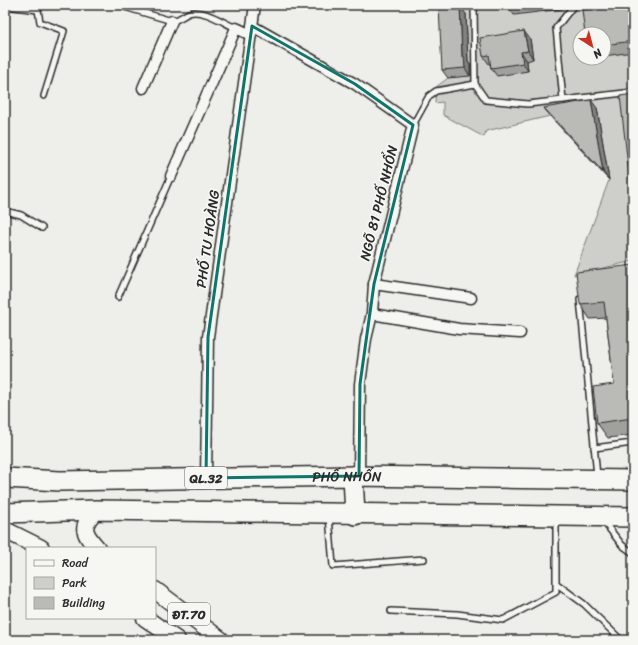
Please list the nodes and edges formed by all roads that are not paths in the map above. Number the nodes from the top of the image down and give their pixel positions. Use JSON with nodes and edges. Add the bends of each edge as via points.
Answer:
{"nodes":[{"id":1,"x":118,"y":5,"type":"edge"},
{"id":2,"x":255,"y":5,"type":"edge"},
{"id":3,"x":474,"y":5,"type":"edge"},
{"id":4,"x":574,"y":5,"type":"edge"},
{"id":5,"x":5,"y":6,"type":"edge"},
{"id":6,"x":38,"y":8,"type":"edge"},
{"id":7,"x":172,"y":21,"type":"junction"},
{"id":8,"x":236,"y":28,"type":"junction"},
{"id":9,"x":252,"y":30,"type":"junction"},
{"id":10,"x":475,"y":84,"type":"junction"},
{"id":11,"x":143,"y":88,"type":"dead end"},
{"id":12,"x":633,"y":92,"type":"edge"},
{"id":13,"x":44,"y":96,"type":"dead end"},
{"id":14,"x":563,"y":100,"type":"junction"},
{"id":15,"x":413,"y":125,"type":"junction"},
{"id":16,"x":171,"y":176,"type":"joint"},
{"id":17,"x":5,"y":210,"type":"edge"},
{"id":18,"x":42,"y":228,"type":"dead end"},
{"id":19,"x":374,"y":284,"type":"junction"},
{"id":20,"x":579,"y":294,"type":"edge"},
{"id":21,"x":118,"y":297,"type":"dead end"},
{"id":22,"x":471,"y":298,"type":"dead end"},
{"id":23,"x":372,"y":314,"type":"junction"},
{"id":24,"x":520,"y":333,"type":"dead end"},
{"id":25,"x":633,"y":443,"type":"edge"},
{"id":26,"x":594,"y":448,"type":"junction"},
{"id":27,"x":356,"y":476,"type":"junction"},
{"id":28,"x":5,"y":478,"type":"edge"},
{"id":29,"x":206,"y":478,"type":"junction"},
{"id":30,"x":597,"y":480,"type":"junction"},
{"id":31,"x":633,"y":480,"type":"edge"},
{"id":32,"x":96,"y":510,"type":"junction"},
{"id":33,"x":5,"y":513,"type":"edge"},
{"id":34,"x":329,"y":514,"type":"junction"},
{"id":35,"x":355,"y":515,"type":"junction"},
{"id":36,"x":556,"y":516,"type":"junction"},
{"id":37,"x":599,"y":517,"type":"junction"},
{"id":38,"x":633,"y":517,"type":"edge"},
{"id":39,"x":5,"y":530,"type":"edge"},
{"id":40,"x":39,"y":547,"type":"edge"},
{"id":41,"x":96,"y":547,"type":"edge"},
{"id":42,"x":633,"y":553,"type":"edge"},
{"id":43,"x":424,"y":560,"type":"dead end"},
{"id":44,"x":557,"y":584,"type":"junction"},
{"id":45,"x":156,"y":591,"type":"edge"},
{"id":46,"x":391,"y":611,"type":"dead end"},
{"id":47,"x":146,"y":619,"type":"edge"},
{"id":48,"x":177,"y":640,"type":"edge"},
{"id":49,"x":221,"y":640,"type":"edge"},
{"id":50,"x":621,"y":640,"type":"edge"}],
"edges":[{"from":1,"to":7,"type":"lane"},
{"from":2,"to":9,"type":"street","name":"PHỐ TU HOÀNG"},
{"from":3,"to":10,"type":"lane"},
{"from":4,"to":14,"type":"lane","via":[[556,28]]},
{"from":5,"to":6,"type":"lane"},
{"from":6,"to":13,"type":"lane","via":[[40,22],[64,31]]},
{"from":7,"to":8,"type":"lane","via":[[181,19],[189,13],[202,13]]},
{"from":7,"to":11,"type":"street"},
{"from":8,"to":9,"type":"street"},
{"from":8,"to":16,"type":"street"},
{"from":9,"to":15,"type":"street","via":[[355,84]]},
{"from":9,"to":29,"type":"street","name":"PHỐ TU HOÀNG","via":[[208,337]]},
{"from":10,"to":14,"type":"lane","via":[[486,100],[528,104]]},
{"from":10,"to":15,"type":"lane","via":[[436,92],[429,96]]},
{"from":12,"to":14,"type":"lane"},
{"from":15,"to":19,"type":"street","name":"NGÕ 81 PHỐ NHỔN"},
{"from":16,"to":21,"type":"lane"},
{"from":17,"to":18,"type":"lane","via":[[21,215]]},
{"from":19,"to":22,"type":"street"},
{"from":19,"to":23,"type":"street","name":"NGÕ 81 PHỐ NHỔN"},
{"from":20,"to":26,"type":"lane"},
{"from":23,"to":24,"type":"street","via":[[459,328]]},
{"from":23,"to":27,"type":"street","name":"NGÕ 81 PHỐ NHỔN","via":[[360,384]]},
{"from":25,"to":26,"type":"lane"},
{"from":26,"to":30,"type":"lane"},
{"from":27,"to":29,"type":"highway","name":"PHỐ NHỔN","number":"QL.32"},
{"from":27,"to":30,"type":"highway","name":"PHỐ NHỔN","number":"QL.32"},
{"from":27,"to":35,"type":"highway"},
{"from":28,"to":29,"type":"highway","name":"PHỐ NHỔN","number":"QL.32","via":[[60,481]]},
{"from":30,"to":31,"type":"highway","name":"PHỐ NHỔN","number":"QL.32"},
{"from":32,"to":33,"type":"highway"},
{"from":32,"to":34,"type":"highway"},
{"from":32,"to":41,"type":"main road","via":[[85,527],[86,536]]},
{"from":34,"to":35,"type":"highway"},
{"from":34,"to":43,"type":"lane","via":[[333,566]]},
{"from":35,"to":36,"type":"highway"},
{"from":36,"to":37,"type":"highway"},
{"from":36,"to":44,"type":"lane"},
{"from":37,"to":38,"type":"highway"},
{"from":37,"to":42,"type":"lane","via":[[622,545]]},
{"from":39,"to":40,"type":"main road"},
{"from":44,"to":46,"type":"lane","via":[[556,592],[502,620],[457,614]]},
{"from":44,"to":50,"type":"lane","via":[[584,604]]},
{"from":45,"to":49,"type":"main road","number":"ĐT.70"},
{"from":47,"to":48,"type":"main road"}]}
